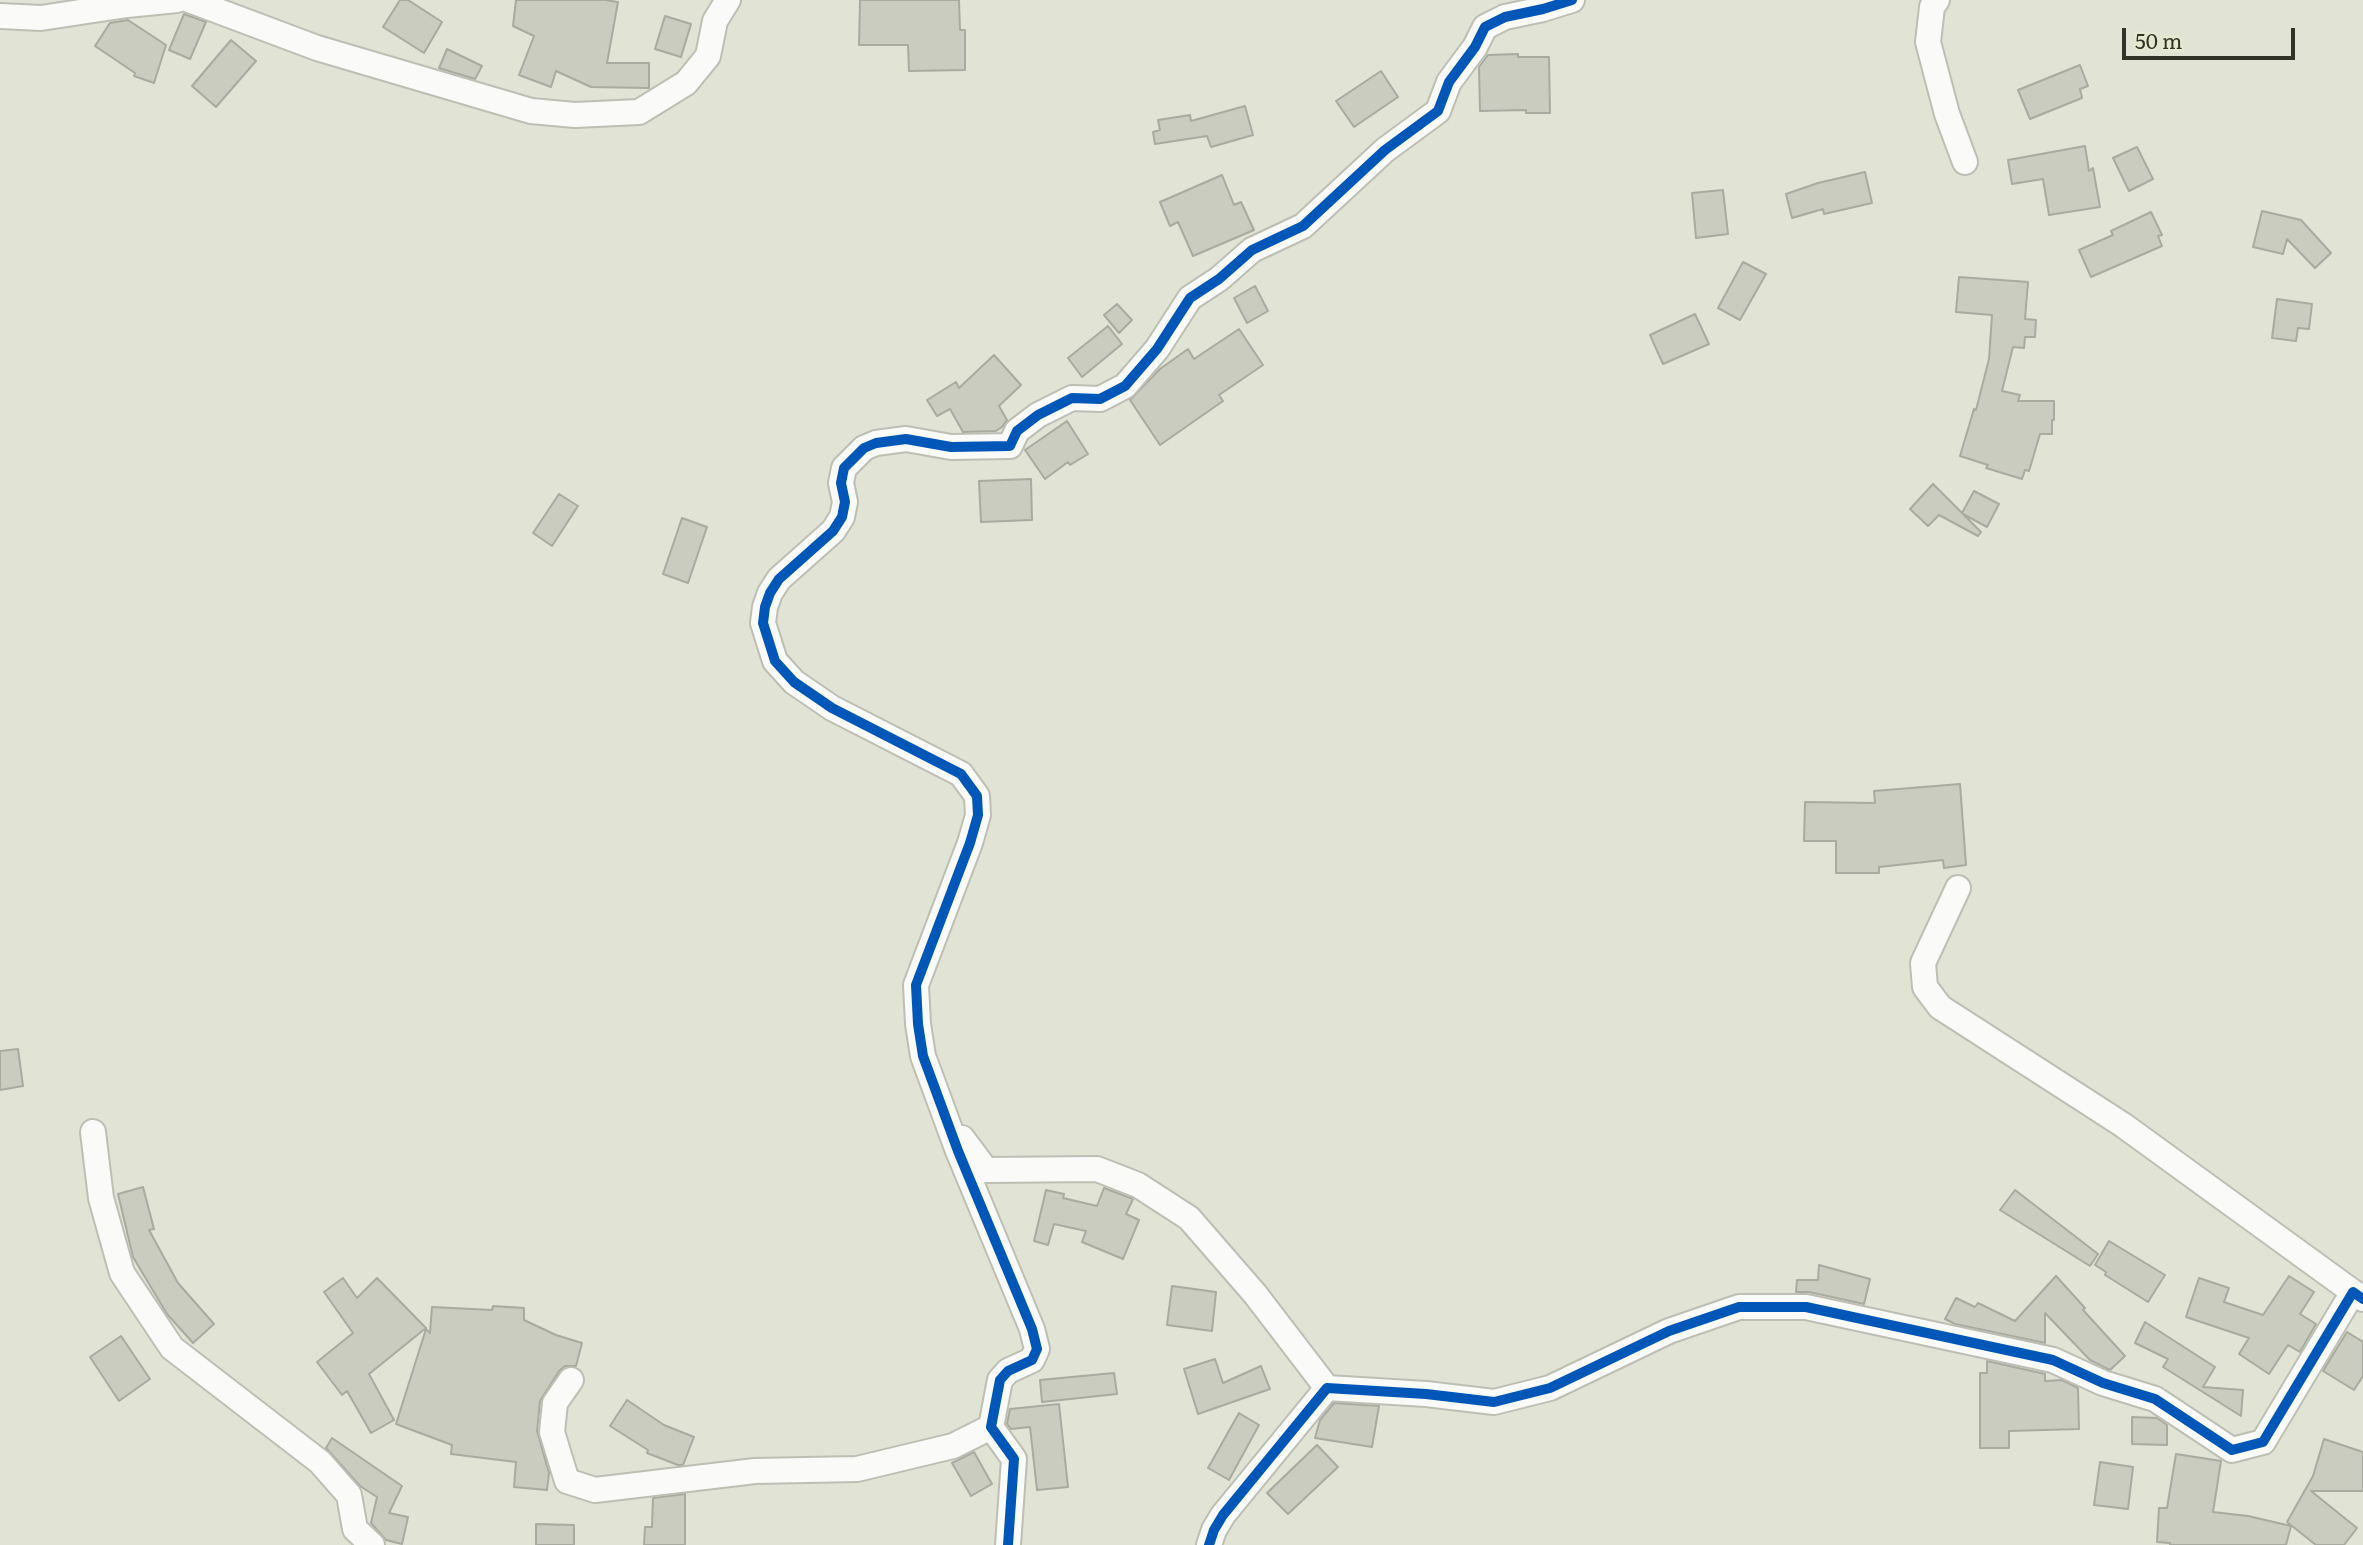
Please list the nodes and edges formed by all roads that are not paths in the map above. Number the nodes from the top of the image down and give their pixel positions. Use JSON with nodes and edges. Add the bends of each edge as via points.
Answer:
{"nodes":[{"id":1,"x":177,"y":0,"type":"edge"},
{"id":2,"x":190,"y":0,"type":"edge"},
{"id":3,"x":728,"y":0,"type":"edge"},
{"id":4,"x":1572,"y":0,"type":"edge"},
{"id":5,"x":1937,"y":0,"type":"edge"},
{"id":6,"x":0,"y":16,"type":"edge"},
{"id":7,"x":1965,"y":162,"type":"dead end"},
{"id":8,"x":1958,"y":888,"type":"dead end"},
{"id":9,"x":944,"y":1112,"type":"junction"},
{"id":10,"x":93,"y":1132,"type":"dead end"},
{"id":11,"x":2358,"y":1295,"type":"edge"},
{"id":12,"x":571,"y":1380,"type":"dead end"},
{"id":13,"x":1327,"y":1388,"type":"junction"},
{"id":14,"x":991,"y":1427,"type":"junction"},
{"id":15,"x":1212,"y":1540,"type":"edge"},
{"id":16,"x":372,"y":1545,"type":"edge"},
{"id":17,"x":1008,"y":1545,"type":"edge"}],
"edges":[{"from":1,"to":6,"type":"street","via":[[41,18]]},
{"from":2,"to":3,"type":"street","via":[[330,52],[531,111],[575,115],[639,113],[686,83],[708,56],[715,21]]},
{"from":4,"to":9,"type":"street","via":[[1505,17],[1485,27],[1449,82],[1438,111],[1385,150],[1303,226],[1252,250],[1190,298],[1157,349],[1125,386],[1100,399],[1072,398],[1038,415],[1017,431],[1010,446],[951,447],[906,439],[864,448],[844,468],[845,502],[833,531],[779,579],[770,593],[765,632],[775,661],[794,682],[832,708],[961,774],[977,796],[971,843],[916,985],[923,1056]]},
{"from":5,"to":7,"type":"street","via":[[1928,43]]},
{"from":8,"to":11,"type":"street","via":[[1923,963],[1924,987],[1940,1007],[2123,1125]]},
{"from":9,"to":13,"type":"street","via":[[986,1170],[1097,1169],[1138,1185],[1189,1218]]},
{"from":9,"to":14,"type":"street","via":[[1037,1349],[1032,1360],[1000,1380]]},
{"from":10,"to":16,"type":"street","via":[[101,1198],[122,1273],[172,1348],[320,1462],[349,1495],[355,1529]]},
{"from":11,"to":13,"type":"street","via":[[2263,1442],[2232,1450],[2155,1399],[2103,1383],[2053,1360],[1807,1307],[1739,1307],[1669,1331],[1550,1388],[1494,1402]]},
{"from":12,"to":14,"type":"street","via":[[555,1402],[552,1432],[567,1481],[595,1490],[755,1471],[858,1469],[953,1446]]},
{"from":13,"to":15,"type":"street"},
{"from":14,"to":17,"type":"street","via":[[1014,1459]]}]}
